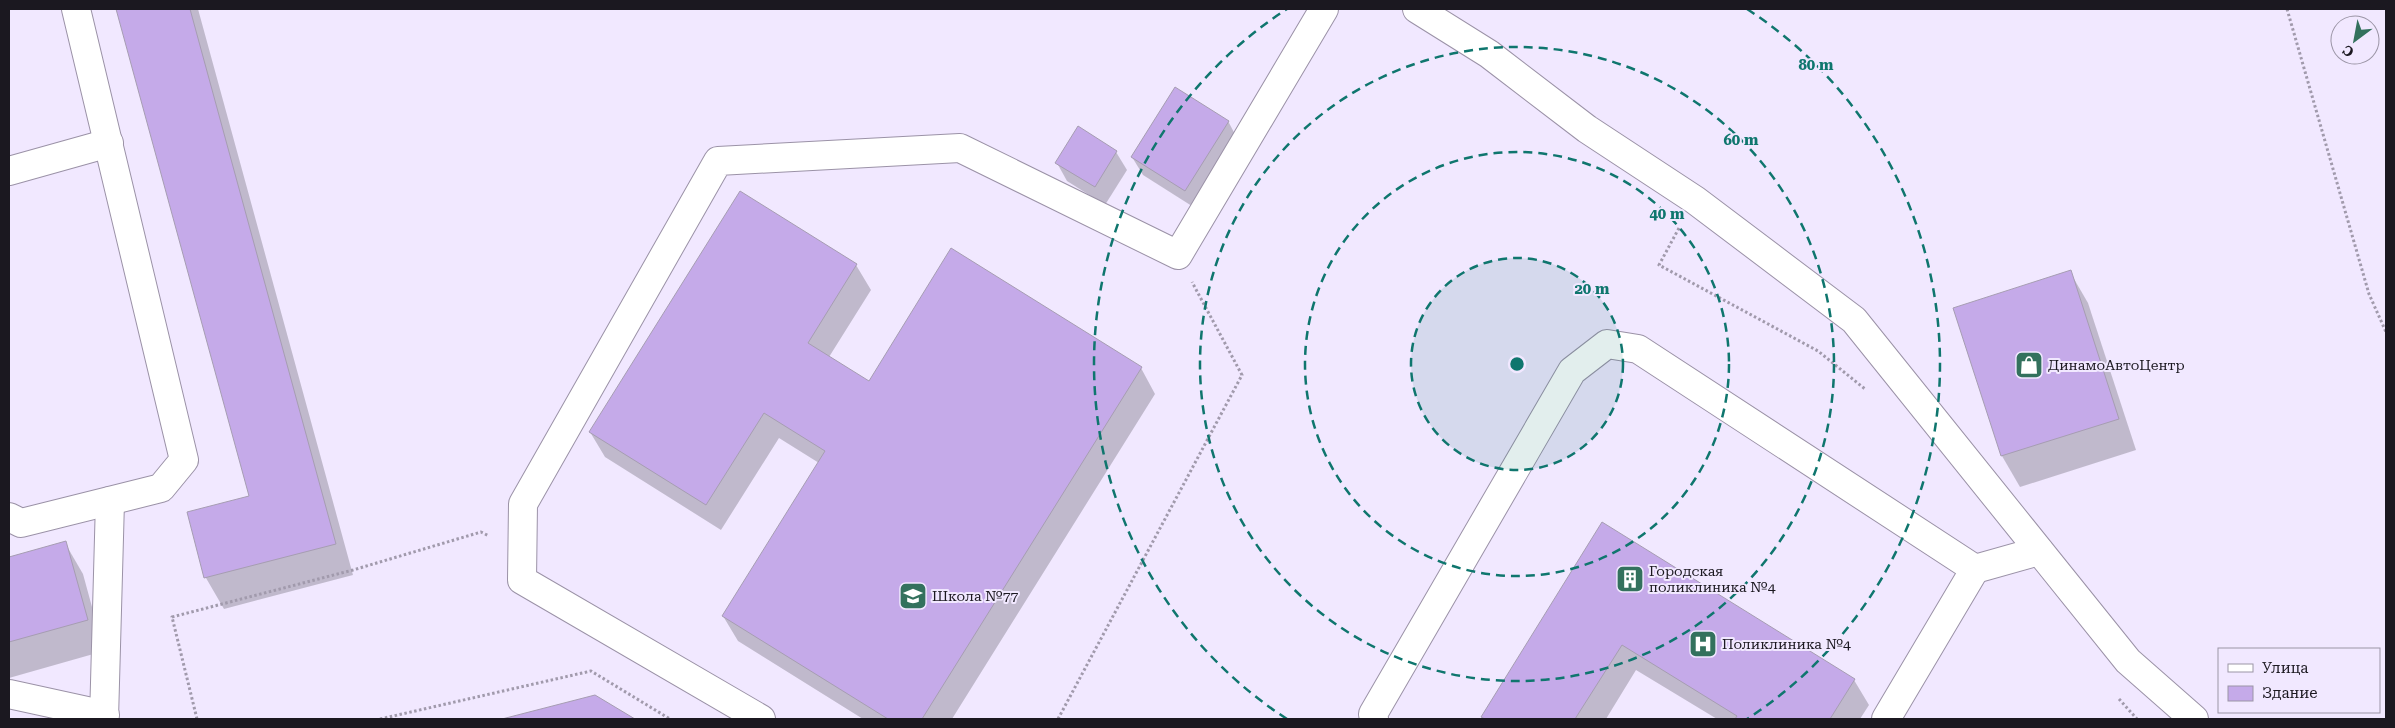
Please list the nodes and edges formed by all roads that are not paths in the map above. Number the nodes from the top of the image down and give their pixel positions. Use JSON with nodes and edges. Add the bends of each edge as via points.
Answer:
{"nodes":[{"id":1,"x":76,"y":9,"type":"edge"},
{"id":2,"x":1324,"y":9,"type":"edge"},
{"id":3,"x":1418,"y":9,"type":"edge"},
{"id":4,"x":109,"y":143,"type":"junction"},
{"id":5,"x":9,"y":171,"type":"edge"},
{"id":6,"x":110,"y":501,"type":"junction"},
{"id":7,"x":9,"y":517,"type":"edge"},
{"id":8,"x":2039,"y":551,"type":"junction"},
{"id":9,"x":1974,"y":569,"type":"junction"},
{"id":10,"x":9,"y":694,"type":"edge"},
{"id":11,"x":105,"y":717,"type":"edge"},
{"id":12,"x":761,"y":719,"type":"edge"},
{"id":13,"x":1374,"y":719,"type":"edge"},
{"id":14,"x":1886,"y":719,"type":"edge"},
{"id":15,"x":2194,"y":719,"type":"edge"}],
"edges":[{"from":1,"to":4,"type":"street"},
{"from":2,"to":12,"type":"street","via":[[1178,255],[960,148],[718,161],[523,504],[522,580]]},
{"from":3,"to":8,"type":"street","via":[[1489,54],[1587,129],[1695,200],[1854,320]]},
{"from":4,"to":5,"type":"street"},
{"from":4,"to":6,"type":"street","via":[[184,460],[160,488]]},
{"from":6,"to":7,"type":"street","via":[[21,523]]},
{"from":6,"to":11,"type":"street"},
{"from":8,"to":9,"type":"street"},
{"from":8,"to":15,"type":"street","via":[[2128,661]]},
{"from":9,"to":13,"type":"street","via":[[1638,349],[1607,344],[1572,372],[1373,714]]},
{"from":9,"to":14,"type":"street"},
{"from":10,"to":11,"type":"street"}]}
